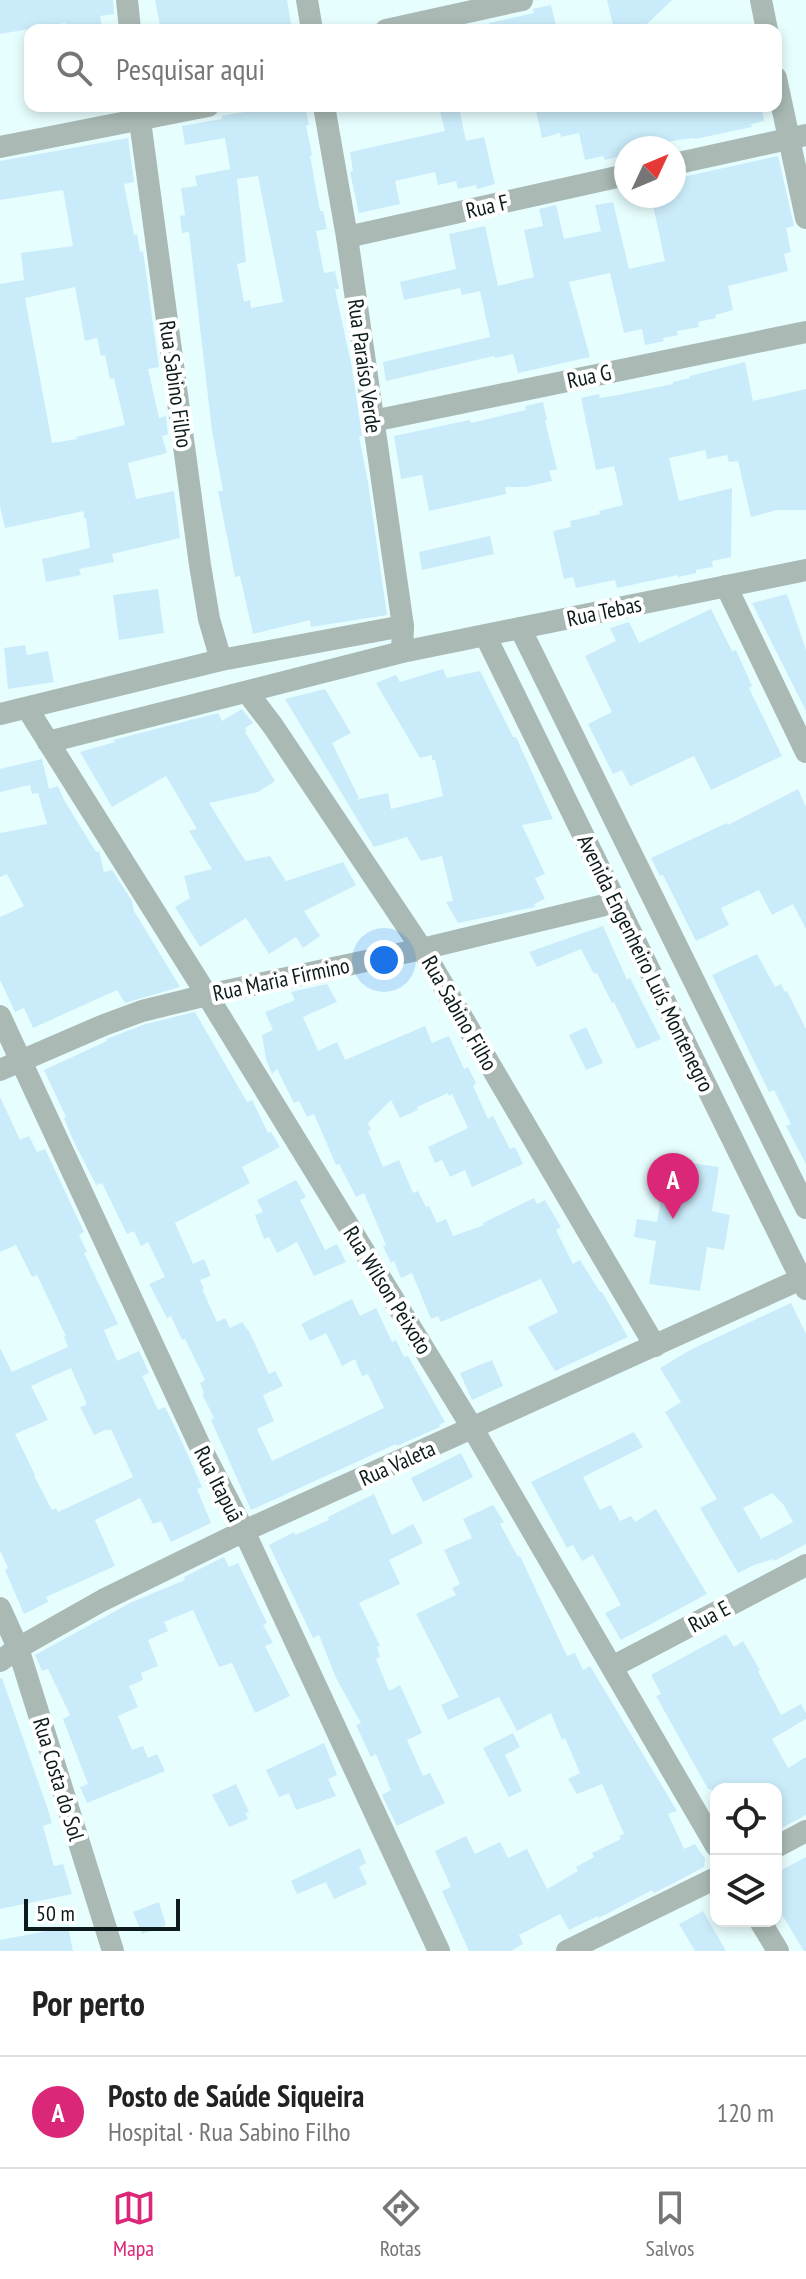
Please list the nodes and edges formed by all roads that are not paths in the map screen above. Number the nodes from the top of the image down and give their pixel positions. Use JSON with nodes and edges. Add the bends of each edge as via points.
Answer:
{"nodes":[{"id":1,"x":127,"y":0,"type":"edge"},
{"id":2,"x":307,"y":0,"type":"edge"},
{"id":3,"x":522,"y":0,"type":"edge"},
{"id":4,"x":761,"y":0,"type":"edge"},
{"id":5,"x":129,"y":24,"type":"edge"},
{"id":6,"x":311,"y":24,"type":"edge"},
{"id":7,"x":413,"y":24,"type":"edge"},
{"id":8,"x":766,"y":24,"type":"edge"},
{"id":9,"x":782,"y":95,"type":"edge"},
{"id":10,"x":139,"y":112,"type":"edge"},
{"id":11,"x":325,"y":112,"type":"edge"},
{"id":12,"x":797,"y":137,"type":"edge"},
{"id":13,"x":0,"y":147,"type":"edge"},
{"id":14,"x":686,"y":161,"type":"edge"},
{"id":15,"x":614,"y":178,"type":"edge"},
{"id":16,"x":806,"y":218,"type":"edge"},
{"id":17,"x":347,"y":237,"type":"junction"},
{"id":18,"x":806,"y":332,"type":"edge"},
{"id":19,"x":373,"y":421,"type":"junction"},
{"id":20,"x":806,"y":570,"type":"edge"},
{"id":21,"x":726,"y":586,"type":"junction"},
{"id":22,"x":403,"y":626,"type":"junction"},
{"id":23,"x":520,"y":628,"type":"junction"},
{"id":24,"x":486,"y":637,"type":"junction"},
{"id":25,"x":402,"y":652,"type":"junction"},
{"id":26,"x":221,"y":660,"type":"junction"},
{"id":27,"x":247,"y":692,"type":"junction"},
{"id":28,"x":27,"y":708,"type":"junction"},
{"id":29,"x":0,"y":714,"type":"edge"},
{"id":30,"x":48,"y":742,"type":"junction"},
{"id":31,"x":806,"y":752,"type":"edge"},
{"id":32,"x":617,"y":902,"type":"junction"},
{"id":33,"x":422,"y":949,"type":"junction"},
{"id":34,"x":207,"y":995,"type":"junction"},
{"id":35,"x":0,"y":1016,"type":"edge"},
{"id":36,"x":726,"y":1049,"type":"junction"},
{"id":37,"x":22,"y":1060,"type":"junction"},
{"id":38,"x":696,"y":1065,"type":"junction"},
{"id":39,"x":0,"y":1070,"type":"edge"},
{"id":40,"x":806,"y":1208,"type":"edge"},
{"id":41,"x":804,"y":1284,"type":"edge"},
{"id":42,"x":655,"y":1346,"type":"junction"},
{"id":43,"x":473,"y":1429,"type":"junction"},
{"id":44,"x":244,"y":1531,"type":"junction"},
{"id":45,"x":806,"y":1565,"type":"edge"},
{"id":46,"x":0,"y":1608,"type":"edge"},
{"id":47,"x":9,"y":1654,"type":"edge"},
{"id":48,"x":612,"y":1667,"type":"junction"},
{"id":49,"x":806,"y":1831,"type":"edge"},
{"id":50,"x":710,"y":1836,"type":"edge"},
{"id":51,"x":782,"y":1844,"type":"edge"},
{"id":52,"x":710,"y":1881,"type":"edge"},
{"id":53,"x":764,"y":1927,"type":"edge"},
{"id":54,"x":113,"y":1951,"type":"edge"},
{"id":55,"x":439,"y":1951,"type":"edge"},
{"id":56,"x":567,"y":1951,"type":"edge"},
{"id":57,"x":778,"y":1951,"type":"edge"}],
"edges":[{"from":1,"to":5,"type":"street"},
{"from":2,"to":6,"type":"street"},
{"from":3,"to":7,"type":"street"},
{"from":4,"to":8,"type":"street"},
{"from":9,"to":12,"type":"street"},
{"from":10,"to":13,"type":"street"},
{"from":10,"to":26,"type":"street","name":"Rua Sabino Filho","via":[[200,565]]},
{"from":11,"to":17,"type":"street","name":"Rua Paraíso Verde"},
{"from":12,"to":14,"type":"street"},
{"from":12,"to":16,"type":"street"},
{"from":15,"to":17,"type":"street","name":"Rua F"},
{"from":17,"to":19,"type":"street","name":"Rua Paraíso Verde"},
{"from":18,"to":19,"type":"street","name":"Rua G"},
{"from":19,"to":22,"type":"street","name":"Rua Paraíso Verde"},
{"from":20,"to":21,"type":"street","name":"Rua Tebas"},
{"from":21,"to":23,"type":"street","name":"Rua Tebas"},
{"from":21,"to":31,"type":"street"},
{"from":22,"to":25,"type":"street"},
{"from":22,"to":26,"type":"street"},
{"from":23,"to":24,"type":"street","name":"Rua Tebas"},
{"from":23,"to":36,"type":"street","name":"Avenida Engenheiro Luís Montenegro"},
{"from":24,"to":25,"type":"street","name":"Rua Tebas"},
{"from":24,"to":32,"type":"street","name":"Avenida Engenheiro Luís Montenegro"},
{"from":25,"to":27,"type":"street","name":"Rua Tebas"},
{"from":26,"to":28,"type":"street"},
{"from":27,"to":30,"type":"street","name":"Rua Tebas"},
{"from":27,"to":33,"type":"street","name":"Rua Sabino Filho"},
{"from":28,"to":29,"type":"street"},
{"from":28,"to":30,"type":"street"},
{"from":30,"to":34,"type":"street","name":"Rua Wilson Peixoto"},
{"from":32,"to":33,"type":"street","name":"Rua Maria Firmino"},
{"from":32,"to":38,"type":"street","name":"Avenida Engenheiro Luís Montenegro"},
{"from":33,"to":34,"type":"street","name":"Rua Maria Firmino"},
{"from":33,"to":42,"type":"street","name":"Rua Sabino Filho"},
{"from":34,"to":37,"type":"street","name":"Rua Maria Firmino","via":[[142,1011]]},
{"from":34,"to":43,"type":"street","name":"Rua Wilson Peixoto"},
{"from":35,"to":37,"type":"street","name":"Rua Itapuã"},
{"from":36,"to":38,"type":"street"},
{"from":36,"to":40,"type":"street","name":"Avenida Engenheiro Luís Montenegro"},
{"from":37,"to":39,"type":"street","name":"Rua Maria Firmino"},
{"from":37,"to":44,"type":"street","name":"Rua Itapuã"},
{"from":38,"to":41,"type":"street","name":"Avenida Engenheiro Luís Montenegro"},
{"from":41,"to":42,"type":"street","name":"Rua Valeta"},
{"from":42,"to":43,"type":"street","name":"Rua Valeta"},
{"from":43,"to":44,"type":"street","name":"Rua Valeta"},
{"from":43,"to":48,"type":"street","name":"Rua Wilson Peixoto"},
{"from":44,"to":47,"type":"street","name":"Rua Valeta","via":[[103,1600]]},
{"from":44,"to":55,"type":"street","name":"Rua Itapuã"},
{"from":45,"to":48,"type":"street","name":"Rua E"},
{"from":46,"to":47,"type":"street","name":"Rua Costa do Sol"},
{"from":47,"to":54,"type":"street","name":"Rua Costa do Sol"},
{"from":48,"to":50,"type":"street","name":"Rua Wilson Peixoto"},
{"from":49,"to":51,"type":"street"},
{"from":52,"to":56,"type":"street"},
{"from":53,"to":57,"type":"street"}]}
